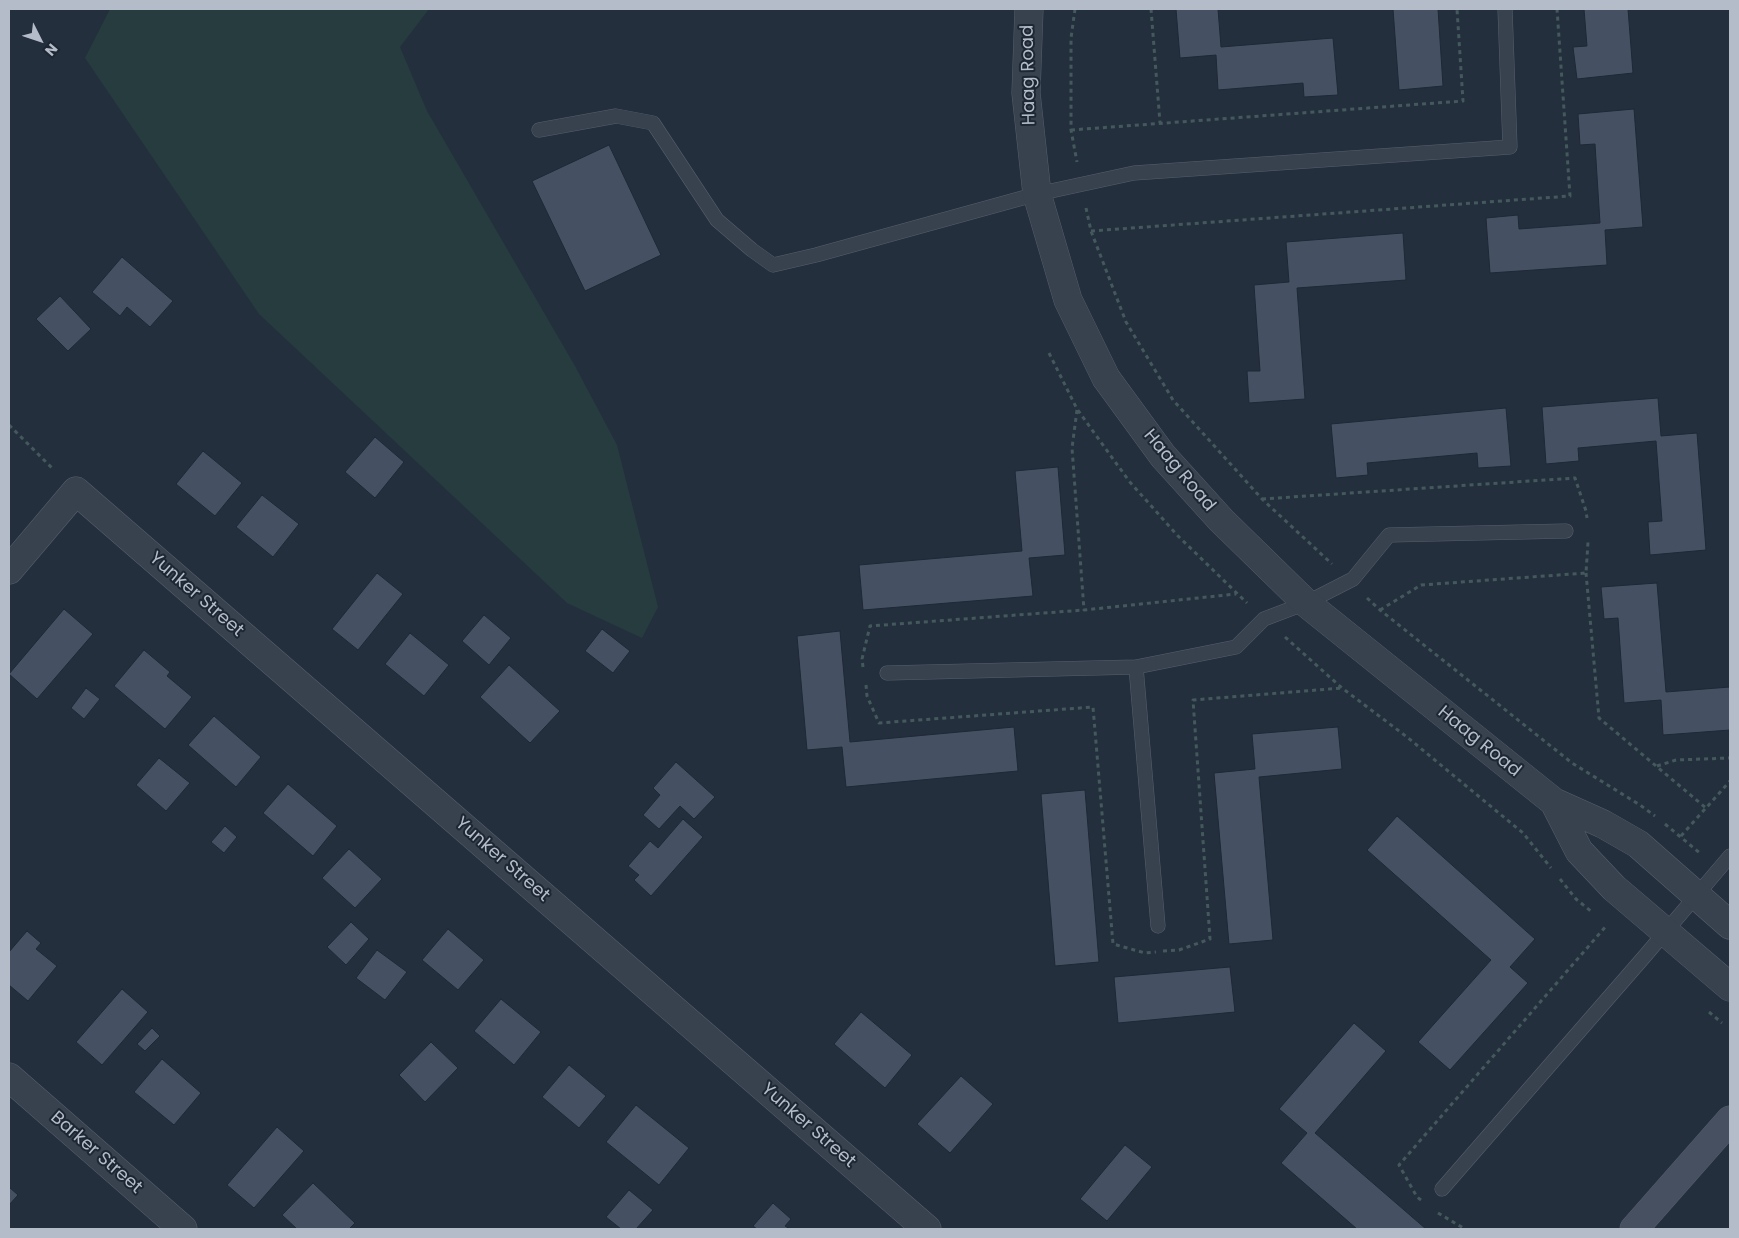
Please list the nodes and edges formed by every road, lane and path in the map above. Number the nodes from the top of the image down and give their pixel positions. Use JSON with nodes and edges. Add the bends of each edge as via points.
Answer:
{"nodes":[{"id":1,"x":1029,"y":9,"type":"edge"},
{"id":2,"x":1075,"y":9,"type":"edge"},
{"id":3,"x":1151,"y":9,"type":"edge"},
{"id":4,"x":1457,"y":9,"type":"edge"},
{"id":5,"x":1505,"y":9,"type":"edge"},
{"id":6,"x":1557,"y":9,"type":"edge"},
{"id":7,"x":1160,"y":123,"type":"junction"},
{"id":8,"x":539,"y":130,"type":"dead end"},
{"id":9,"x":1070,"y":130,"type":"junction"},
{"id":10,"x":1081,"y":184,"type":"junction"},
{"id":11,"x":1037,"y":194,"type":"junction"},
{"id":12,"x":1091,"y":230,"type":"junction"},
{"id":13,"x":1048,"y":353,"type":"dead end"},
{"id":14,"x":1077,"y":409,"type":"junction"},
{"id":15,"x":9,"y":425,"type":"edge"},
{"id":16,"x":76,"y":491,"type":"junction"},
{"id":17,"x":1566,"y":531,"type":"dead end"},
{"id":18,"x":9,"y":570,"type":"edge"},
{"id":19,"x":1586,"y":573,"type":"dead end"},
{"id":20,"x":1349,"y":581,"type":"junction"},
{"id":21,"x":1237,"y":594,"type":"junction"},
{"id":22,"x":1306,"y":603,"type":"junction"},
{"id":23,"x":1084,"y":610,"type":"junction"},
{"id":24,"x":1264,"y":618,"type":"junction"},
{"id":25,"x":1136,"y":667,"type":"junction"},
{"id":26,"x":863,"y":668,"type":"dead end"},
{"id":27,"x":887,"y":673,"type":"dead end"},
{"id":28,"x":865,"y":677,"type":"dead end"},
{"id":29,"x":1342,"y":688,"type":"junction"},
{"id":30,"x":1730,"y":758,"type":"edge"},
{"id":31,"x":1657,"y":766,"type":"junction"},
{"id":32,"x":1730,"y":781,"type":"edge"},
{"id":33,"x":1554,"y":802,"type":"junction"},
{"id":34,"x":1706,"y":808,"type":"junction"},
{"id":35,"x":1681,"y":836,"type":"junction"},
{"id":36,"x":1730,"y":856,"type":"edge"},
{"id":37,"x":1719,"y":869,"type":"junction"},
{"id":38,"x":1553,"y":870,"type":"dead end"},
{"id":39,"x":1558,"y":877,"type":"dead end"},
{"id":40,"x":1696,"y":895,"type":"junction"},
{"id":41,"x":1594,"y":915,"type":"dead end"},
{"id":42,"x":1601,"y":920,"type":"dead end"},
{"id":43,"x":1607,"y":925,"type":"junction"},
{"id":44,"x":1730,"y":925,"type":"edge"},
{"id":45,"x":1158,"y":926,"type":"dead end"},
{"id":46,"x":1665,"y":932,"type":"junction"},
{"id":47,"x":1644,"y":957,"type":"junction"},
{"id":48,"x":1730,"y":987,"type":"edge"},
{"id":49,"x":1708,"y":1011,"type":"dead end"},
{"id":50,"x":1722,"y":1023,"type":"dead end"},
{"id":51,"x":9,"y":1077,"type":"edge"},
{"id":52,"x":1730,"y":1120,"type":"edge"},
{"id":53,"x":1442,"y":1189,"type":"dead end"},
{"id":54,"x":1424,"y":1202,"type":"dead end"},
{"id":55,"x":1431,"y":1207,"type":"dead end"},
{"id":56,"x":182,"y":1229,"type":"edge"},
{"id":57,"x":927,"y":1229,"type":"edge"},
{"id":58,"x":1465,"y":1229,"type":"edge"},
{"id":59,"x":1634,"y":1229,"type":"edge"}],
"edges":[{"from":1,"to":11,"type":"street","name":"Haag Road","via":[[1026,93]]},
{"from":2,"to":9,"type":"path","via":[[1071,38]]},
{"from":3,"to":7,"type":"path"},
{"from":4,"to":7,"type":"path","via":[[1463,101]]},
{"from":5,"to":10,"type":"lane","via":[[1510,147],[1134,173]]},
{"from":6,"to":12,"type":"path","via":[[1570,196]]},
{"from":7,"to":9,"type":"path"},
{"from":8,"to":11,"type":"lane","via":[[616,116],[653,123],[717,220],[773,266]]},
{"from":9,"to":10,"type":"path"},
{"from":10,"to":11,"type":"lane"},
{"from":10,"to":12,"type":"path"},
{"from":11,"to":22,"type":"street","name":"Haag Road","via":[[1068,300],[1106,378],[1170,463],[1221,520]]},
{"from":12,"to":20,"type":"path","via":[[1126,322],[1173,400],[1262,499]]},
{"from":13,"to":14,"type":"path"},
{"from":14,"to":21,"type":"path","via":[[1129,481],[1177,535]]},
{"from":14,"to":23,"type":"path","via":[[1072,448]]},
{"from":15,"to":16,"type":"path"},
{"from":16,"to":18,"type":"street"},
{"from":16,"to":57,"type":"street","name":"Yunker Street"},
{"from":17,"to":20,"type":"lane","via":[[1389,536]]},
{"from":19,"to":31,"type":"path","via":[[1599,718]]},
{"from":20,"to":22,"type":"lane"},
{"from":20,"to":35,"type":"path","via":[[1380,610],[1572,763],[1640,805]]},
{"from":21,"to":23,"type":"path"},
{"from":21,"to":24,"type":"path"},
{"from":22,"to":24,"type":"lane"},
{"from":22,"to":33,"type":"street","name":"Haag Road"},
{"from":23,"to":26,"type":"path","via":[[870,626]]},
{"from":24,"to":25,"type":"lane","via":[[1236,647]]},
{"from":24,"to":29,"type":"path"},
{"from":25,"to":27,"type":"lane"},
{"from":25,"to":45,"type":"lane"},
{"from":28,"to":29,"type":"path","via":[[867,696],[879,724],[1093,707],[1113,944],[1145,953],[1179,950],[1210,939],[1193,700]]},
{"from":29,"to":38,"type":"path","via":[[1523,833]]},
{"from":30,"to":31,"type":"path","via":[[1676,760]]},
{"from":31,"to":34,"type":"path"},
{"from":32,"to":34,"type":"path"},
{"from":33,"to":40,"type":"street","name":"Haag Road","via":[[1638,844]]},
{"from":33,"to":46,"type":"street","name":"Haag Road","via":[[1579,851],[1614,888]]},
{"from":34,"to":35,"type":"path"},
{"from":35,"to":37,"type":"path"},
{"from":36,"to":37,"type":"lane"},
{"from":37,"to":40,"type":"lane"},
{"from":39,"to":41,"type":"path"},
{"from":40,"to":44,"type":"street","name":"Haag Road"},
{"from":40,"to":46,"type":"lane"},
{"from":42,"to":43,"type":"path"},
{"from":43,"to":47,"type":"path"},
{"from":43,"to":54,"type":"path","via":[[1398,1166],[1417,1197]]},
{"from":46,"to":47,"type":"lane"},
{"from":46,"to":48,"type":"street","name":"Haag Road"},
{"from":47,"to":53,"type":"lane"},
{"from":49,"to":50,"type":"path"},
{"from":51,"to":56,"type":"street","name":"Barker Street"},
{"from":52,"to":59,"type":"street"},
{"from":55,"to":58,"type":"path"}]}
